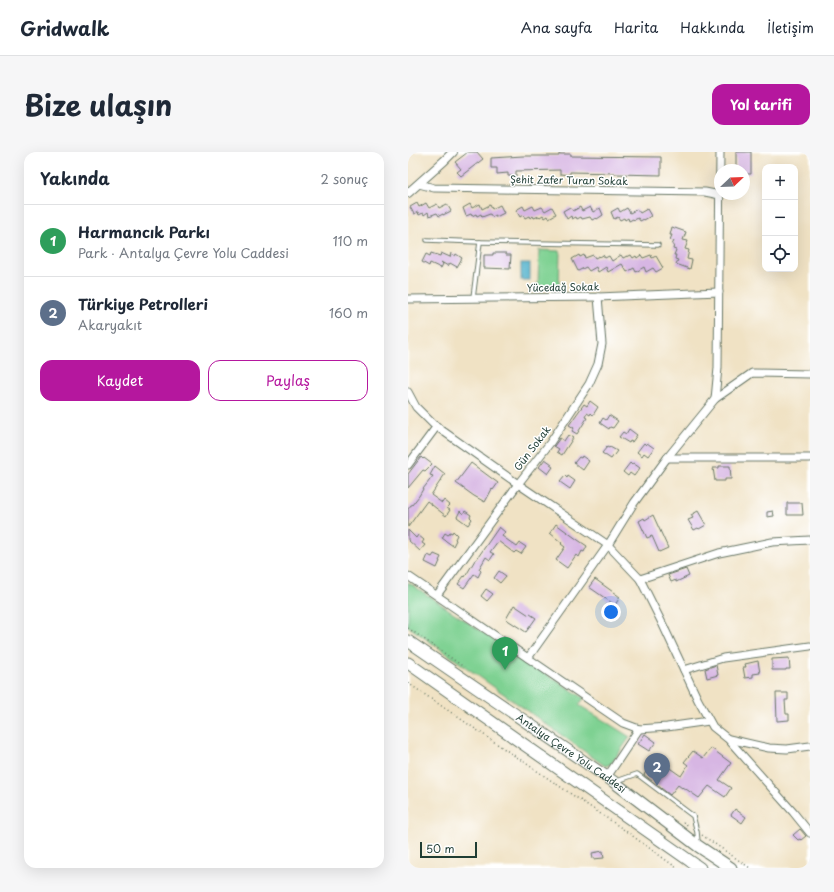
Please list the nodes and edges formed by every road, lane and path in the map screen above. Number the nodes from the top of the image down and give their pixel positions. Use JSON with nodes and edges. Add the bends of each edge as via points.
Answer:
{"nodes":[{"id":1,"x":453,"y":152,"type":"edge"},
{"id":2,"x":720,"y":152,"type":"edge"},
{"id":3,"x":720,"y":164,"type":"edge"},
{"id":4,"x":419,"y":184,"type":"junction"},
{"id":5,"x":408,"y":193,"type":"edge"},
{"id":6,"x":714,"y":194,"type":"edge"},
{"id":7,"x":720,"y":200,"type":"edge"},
{"id":8,"x":426,"y":240,"type":"dead end"},
{"id":9,"x":480,"y":242,"type":"junction"},
{"id":10,"x":658,"y":245,"type":"dead end"},
{"id":11,"x":719,"y":292,"type":"junction"},
{"id":12,"x":598,"y":297,"type":"junction"},
{"id":13,"x":408,"y":298,"type":"edge"},
{"id":14,"x":473,"y":298,"type":"junction"},
{"id":15,"x":810,"y":374,"type":"edge"},
{"id":16,"x":408,"y":392,"type":"edge"},
{"id":17,"x":715,"y":399,"type":"junction"},
{"id":18,"x":437,"y":426,"type":"junction"},
{"id":19,"x":667,"y":458,"type":"junction"},
{"id":20,"x":810,"y":458,"type":"edge"},
{"id":21,"x":408,"y":465,"type":"edge"},
{"id":22,"x":518,"y":484,"type":"junction"},
{"id":23,"x":810,"y":540,"type":"edge"},
{"id":24,"x":608,"y":545,"type":"junction"},
{"id":25,"x":408,"y":576,"type":"edge"},
{"id":26,"x":640,"y":579,"type":"junction"},
{"id":27,"x":437,"y":595,"type":"junction"},
{"id":28,"x":408,"y":641,"type":"edge"},
{"id":29,"x":810,"y":646,"type":"edge"},
{"id":30,"x":528,"y":658,"type":"junction"},
{"id":31,"x":408,"y":662,"type":"edge"},
{"id":32,"x":684,"y":670,"type":"junction"},
{"id":33,"x":408,"y":684,"type":"edge"},
{"id":34,"x":709,"y":721,"type":"junction"},
{"id":35,"x":639,"y":729,"type":"junction"},
{"id":36,"x":728,"y":739,"type":"junction"},
{"id":37,"x":810,"y":746,"type":"edge"},
{"id":38,"x":610,"y":780,"type":"junction"},
{"id":39,"x":810,"y":833,"type":"edge"},
{"id":40,"x":698,"y":846,"type":"junction"},
{"id":41,"x":677,"y":868,"type":"edge"},
{"id":42,"x":700,"y":868,"type":"edge"},
{"id":43,"x":731,"y":868,"type":"edge"}],
"edges":[{"from":1,"to":4,"type":"street"},
{"from":2,"to":3,"type":"street"},
{"from":4,"to":5,"type":"street"},
{"from":4,"to":6,"type":"street","name":"Şehit Zafer Turan Sokak","via":[[434,188]]},
{"from":7,"to":11,"type":"street"},
{"from":8,"to":9,"type":"lane"},
{"from":9,"to":10,"type":"lane"},
{"from":9,"to":14,"type":"lane"},
{"from":11,"to":12,"type":"street","name":"Yücedağ Sokak"},
{"from":11,"to":17,"type":"street"},
{"from":12,"to":14,"type":"street","name":"Yücedağ Sokak"},
{"from":12,"to":22,"type":"street","name":"Gün Sokak","via":[[602,344],[598,364],[589,384]]},
{"from":13,"to":14,"type":"street","name":"Yücedağ Sokak"},
{"from":15,"to":17,"type":"street","via":[[752,373]]},
{"from":16,"to":18,"type":"street","via":[[416,406]]},
{"from":17,"to":19,"type":"street"},
{"from":18,"to":21,"type":"street"},
{"from":18,"to":22,"type":"street"},
{"from":19,"to":20,"type":"street"},
{"from":19,"to":24,"type":"street","via":[[634,502]]},
{"from":22,"to":24,"type":"street"},
{"from":22,"to":27,"type":"street","name":"Gün Sokak"},
{"from":23,"to":26,"type":"street","via":[[772,542],[719,553]]},
{"from":24,"to":26,"type":"street"},
{"from":24,"to":30,"type":"street"},
{"from":25,"to":27,"type":"street"},
{"from":26,"to":32,"type":"street"},
{"from":27,"to":30,"type":"street"},
{"from":28,"to":38,"type":"highway","name":"Antalya Çevre Yolu Caddesi"},
{"from":29,"to":32,"type":"street","via":[[723,658]]},
{"from":30,"to":35,"type":"street","via":[[624,723]]},
{"from":31,"to":42,"type":"highway","name":"Antalya Çevre Yolu Caddesi"},
{"from":32,"to":34,"type":"street"},
{"from":33,"to":41,"type":"path"},
{"from":34,"to":35,"type":"street"},
{"from":34,"to":36,"type":"street"},
{"from":35,"to":38,"type":"street"},
{"from":36,"to":37,"type":"street","via":[[769,748]]},
{"from":36,"to":39,"type":"street"},
{"from":38,"to":40,"type":"highway","name":"Antalya Çevre Yolu Caddesi"},
{"from":38,"to":40,"type":"lane","via":[[637,774],[693,816]]},
{"from":40,"to":43,"type":"highway","name":"Antalya Çevre Yolu Caddesi"}]}
